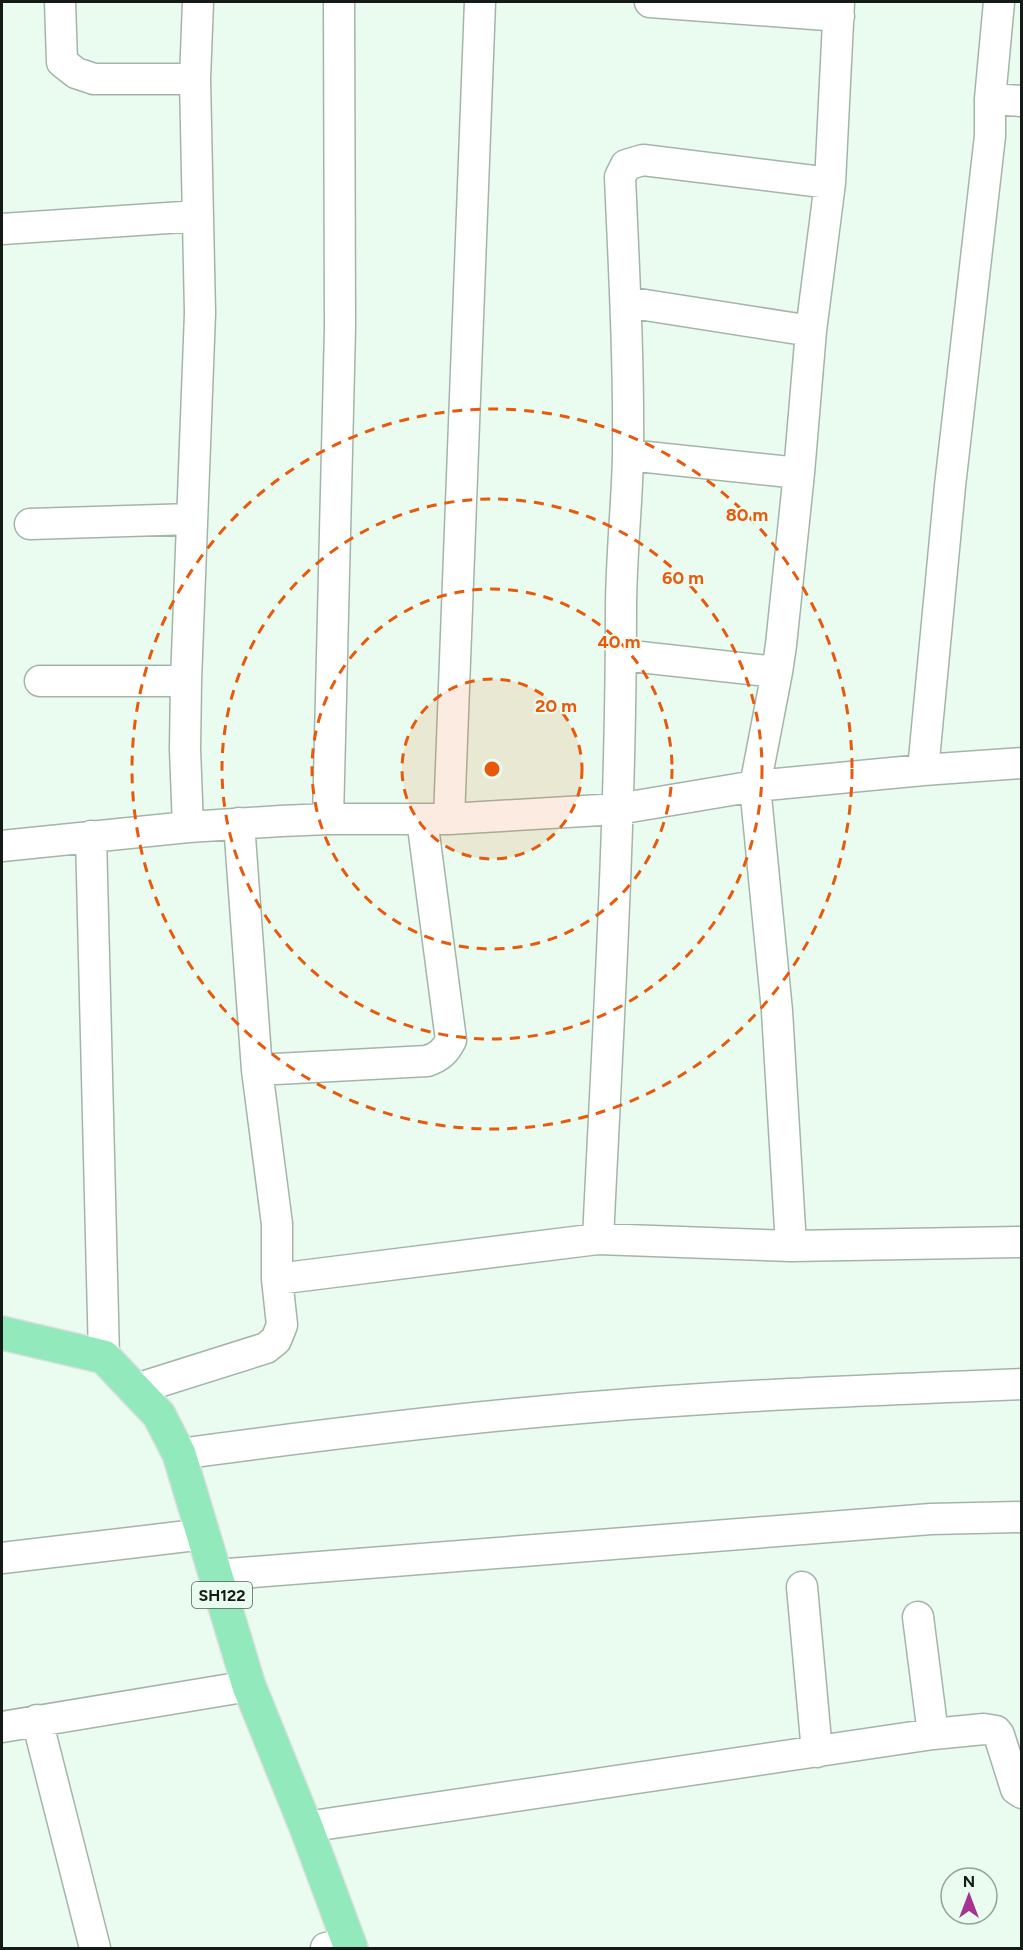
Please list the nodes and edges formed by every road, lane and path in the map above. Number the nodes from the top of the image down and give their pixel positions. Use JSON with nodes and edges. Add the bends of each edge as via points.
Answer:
{"nodes":[{"id":1,"x":60,"y":2,"type":"edge"},
{"id":2,"x":198,"y":2,"type":"edge"},
{"id":3,"x":339,"y":2,"type":"edge"},
{"id":4,"x":480,"y":2,"type":"edge"},
{"id":5,"x":650,"y":2,"type":"edge"},
{"id":6,"x":999,"y":2,"type":"edge"},
{"id":7,"x":839,"y":9,"type":"edge"},
{"id":8,"x":195,"y":79,"type":"junction"},
{"id":9,"x":990,"y":99,"type":"junction"},
{"id":10,"x":1022,"y":101,"type":"edge"},
{"id":11,"x":830,"y":183,"type":"junction"},
{"id":12,"x":198,"y":216,"type":"junction"},
{"id":13,"x":2,"y":229,"type":"edge"},
{"id":14,"x":626,"y":302,"type":"junction"},
{"id":15,"x":811,"y":331,"type":"junction"},
{"id":16,"x":628,"y":455,"type":"junction"},
{"id":17,"x":799,"y":473,"type":"junction"},
{"id":18,"x":192,"y":519,"type":"junction"},
{"id":19,"x":30,"y":524,"type":"dead end"},
{"id":20,"x":622,"y":655,"type":"junction"},
{"id":21,"x":777,"y":672,"type":"junction"},
{"id":22,"x":40,"y":681,"type":"dead end"},
{"id":23,"x":186,"y":681,"type":"junction"},
{"id":24,"x":1022,"y":763,"type":"edge"},
{"id":25,"x":923,"y":770,"type":"junction"},
{"id":26,"x":754,"y":786,"type":"junction"},
{"id":27,"x":618,"y":808,"type":"junction"},
{"id":28,"x":328,"y":819,"type":"junction"},
{"id":29,"x":436,"y":819,"type":"junction"},
{"id":30,"x":239,"y":824,"type":"junction"},
{"id":31,"x":188,"y":828,"type":"junction"},
{"id":32,"x":91,"y":836,"type":"junction"},
{"id":33,"x":2,"y":846,"type":"edge"},
{"id":34,"x":257,"y":1070,"type":"junction"},
{"id":35,"x":598,"y":1239,"type":"junction"},
{"id":36,"x":1022,"y":1242,"type":"edge"},
{"id":37,"x":791,"y":1246,"type":"junction"},
{"id":38,"x":277,"y":1279,"type":"junction"},
{"id":39,"x":2,"y":1333,"type":"edge"},
{"id":40,"x":104,"y":1357,"type":"junction"},
{"id":41,"x":1022,"y":1384,"type":"edge"},
{"id":42,"x":136,"y":1389,"type":"junction"},
{"id":43,"x":179,"y":1454,"type":"junction"},
{"id":44,"x":1022,"y":1517,"type":"edge"},
{"id":45,"x":204,"y":1534,"type":"junction"},
{"id":46,"x":2,"y":1558,"type":"edge"},
{"id":47,"x":216,"y":1575,"type":"junction"},
{"id":48,"x":802,"y":1587,"type":"dead end"},
{"id":49,"x":918,"y":1617,"type":"dead end"},
{"id":50,"x":249,"y":1686,"type":"junction"},
{"id":51,"x":37,"y":1720,"type":"junction"},
{"id":52,"x":2,"y":1726,"type":"edge"},
{"id":53,"x":933,"y":1734,"type":"junction"},
{"id":54,"x":817,"y":1752,"type":"junction"},
{"id":55,"x":1022,"y":1793,"type":"edge"},
{"id":56,"x":306,"y":1827,"type":"junction"},
{"id":57,"x":342,"y":1947,"type":"edge"},
{"id":58,"x":95,"y":1948,"type":"edge"}],
"edges":[{"from":1,"to":8,"type":"street","via":[[62,62],[76,73],[94,79]]},
{"from":2,"to":8,"type":"street"},
{"from":3,"to":28,"type":"street","via":[[340,328]]},
{"from":4,"to":29,"type":"street"},
{"from":5,"to":7,"type":"street"},
{"from":6,"to":9,"type":"street"},
{"from":7,"to":11,"type":"street"},
{"from":8,"to":12,"type":"street"},
{"from":9,"to":10,"type":"street"},
{"from":9,"to":25,"type":"street","via":[[990,136]]},
{"from":11,"to":14,"type":"street","via":[[643,160],[626,165],[620,177]]},
{"from":11,"to":15,"type":"street"},
{"from":12,"to":13,"type":"street"},
{"from":12,"to":18,"type":"street","via":[[200,313]]},
{"from":14,"to":15,"type":"street"},
{"from":14,"to":16,"type":"street"},
{"from":15,"to":17,"type":"street"},
{"from":16,"to":17,"type":"street"},
{"from":16,"to":20,"type":"street"},
{"from":17,"to":21,"type":"street"},
{"from":18,"to":19,"type":"street"},
{"from":18,"to":23,"type":"street"},
{"from":20,"to":21,"type":"street"},
{"from":20,"to":27,"type":"street"},
{"from":21,"to":26,"type":"street"},
{"from":22,"to":23,"type":"street"},
{"from":23,"to":31,"type":"street"},
{"from":24,"to":25,"type":"street"},
{"from":25,"to":26,"type":"street"},
{"from":26,"to":27,"type":"street"},
{"from":26,"to":37,"type":"street","via":[[777,1011]]},
{"from":27,"to":29,"type":"street"},
{"from":27,"to":35,"type":"street"},
{"from":28,"to":29,"type":"street"},
{"from":28,"to":30,"type":"street"},
{"from":29,"to":34,"type":"street","via":[[451,1040],[446,1050],[427,1061]]},
{"from":30,"to":31,"type":"street"},
{"from":30,"to":34,"type":"street"},
{"from":31,"to":32,"type":"street"},
{"from":32,"to":33,"type":"street"},
{"from":32,"to":40,"type":"street"},
{"from":34,"to":38,"type":"street","via":[[277,1224]]},
{"from":35,"to":37,"type":"street"},
{"from":35,"to":38,"type":"street"},
{"from":36,"to":37,"type":"street"},
{"from":38,"to":42,"type":"street","via":[[282,1325],[276,1340],[266,1348]]},
{"from":39,"to":40,"type":"main road"},
{"from":40,"to":42,"type":"main road","number":"SH122"},
{"from":41,"to":43,"type":"street","via":[[836,1391],[560,1409],[371,1428]]},
{"from":42,"to":43,"type":"main road","number":"SH122","via":[[159,1415]]},
{"from":43,"to":45,"type":"main road","number":"SH122"},
{"from":44,"to":47,"type":"street","via":[[931,1519]]},
{"from":45,"to":46,"type":"street"},
{"from":45,"to":47,"type":"main road","number":"SH122"},
{"from":47,"to":50,"type":"main road","number":"SH122"},
{"from":48,"to":54,"type":"street"},
{"from":49,"to":53,"type":"street"},
{"from":50,"to":51,"type":"street"},
{"from":50,"to":56,"type":"main road","number":"SH122"},
{"from":51,"to":52,"type":"street"},
{"from":51,"to":58,"type":"street"},
{"from":53,"to":54,"type":"street"},
{"from":53,"to":55,"type":"street","via":[[996,1731],[1016,1789]]},
{"from":54,"to":56,"type":"street"},
{"from":56,"to":57,"type":"main road","number":"SH122"}]}
